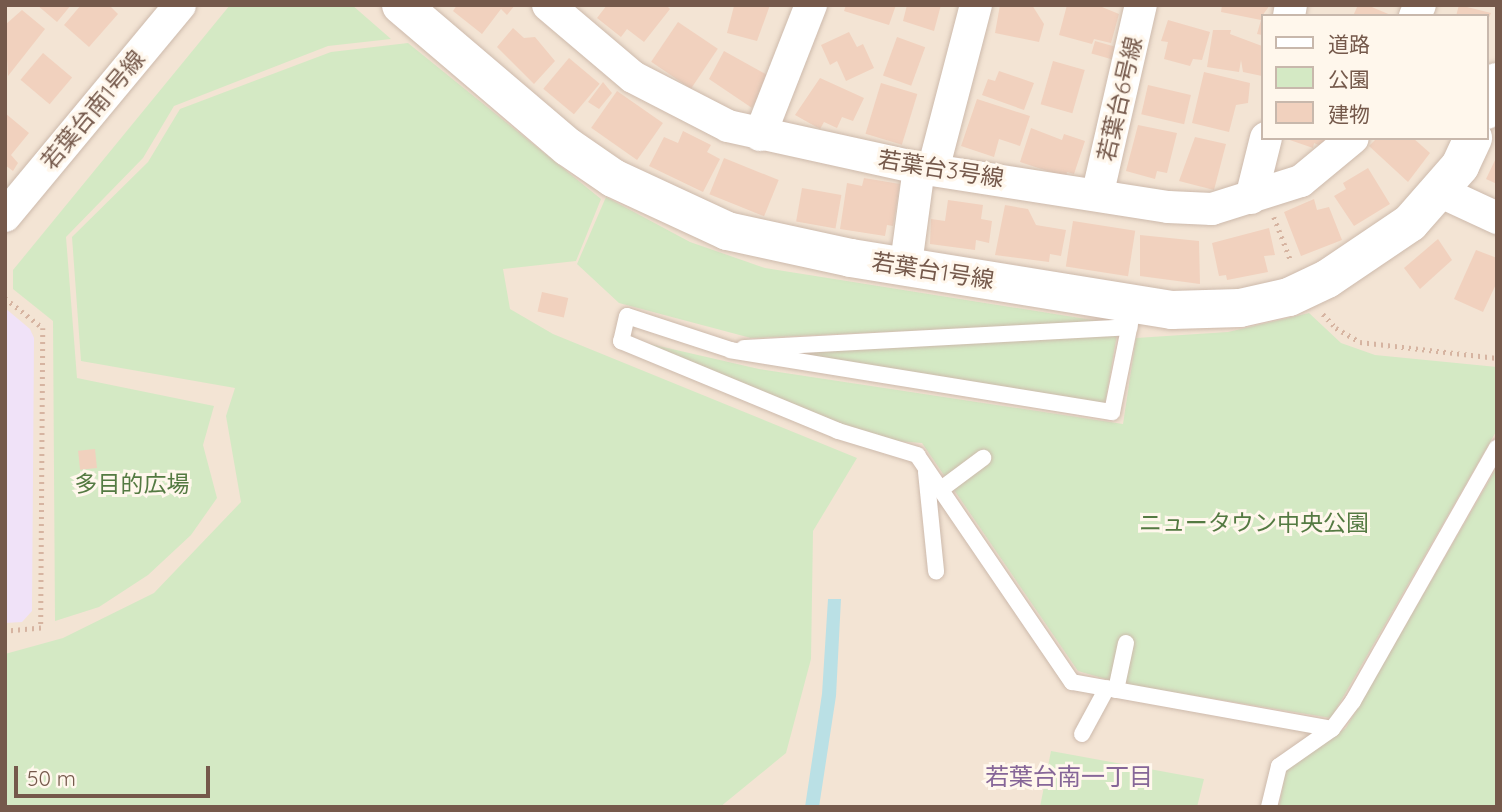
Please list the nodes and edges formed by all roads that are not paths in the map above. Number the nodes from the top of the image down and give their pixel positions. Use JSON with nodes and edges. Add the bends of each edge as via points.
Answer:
{"nodes":[{"id":1,"x":180,"y":5,"type":"edge"},
{"id":2,"x":401,"y":5,"type":"edge"},
{"id":3,"x":811,"y":5,"type":"edge"},
{"id":4,"x":976,"y":5,"type":"edge"},
{"id":5,"x":1141,"y":5,"type":"edge"},
{"id":6,"x":568,"y":12,"type":"edge"},
{"id":7,"x":1497,"y":82,"type":"edge"},
{"id":8,"x":1488,"y":105,"type":"edge"},
{"id":9,"x":760,"y":135,"type":"junction"},
{"id":10,"x":1266,"y":140,"type":"edge"},
{"id":11,"x":1351,"y":140,"type":"edge"},
{"id":12,"x":1472,"y":140,"type":"edge"},
{"id":13,"x":926,"y":169,"type":"junction"},
{"id":14,"x":1098,"y":192,"type":"junction"},
{"id":15,"x":1441,"y":192,"type":"junction"},
{"id":16,"x":1258,"y":196,"type":"junction"},
{"id":17,"x":5,"y":216,"type":"edge"},
{"id":18,"x":1497,"y":218,"type":"edge"},
{"id":19,"x":906,"y":264,"type":"junction"},
{"id":20,"x":1132,"y":316,"type":"junction"},
{"id":21,"x":731,"y":350,"type":"junction"},
{"id":22,"x":1497,"y":447,"type":"edge"},
{"id":23,"x":983,"y":458,"type":"dead end"},
{"id":24,"x":925,"y":467,"type":"junction"},
{"id":25,"x":940,"y":489,"type":"junction"},
{"id":26,"x":936,"y":571,"type":"dead end"},
{"id":27,"x":1126,"y":643,"type":"dead end"},
{"id":28,"x":1112,"y":689,"type":"junction"},
{"id":29,"x":1332,"y":729,"type":"junction"},
{"id":30,"x":1082,"y":734,"type":"dead end"},
{"id":31,"x":1269,"y":807,"type":"edge"}],
"edges":[{"from":1,"to":17,"type":"street","name":"若葉台南1号線"},
{"from":2,"to":19,"type":"street","name":"若葉台1号線","via":[[568,147],[661,204],[727,231],[780,245]]},
{"from":3,"to":9,"type":"street"},
{"from":4,"to":13,"type":"street"},
{"from":5,"to":14,"type":"street","name":"若葉台6号線"},
{"from":6,"to":9,"type":"street","name":"若葉台3号線","via":[[633,77],[728,126]]},
{"from":7,"to":8,"type":"street"},
{"from":9,"to":13,"type":"street","name":"若葉台3号線"},
{"from":10,"to":16,"type":"street"},
{"from":11,"to":16,"type":"street","name":"若葉台3号線","via":[[1301,181]]},
{"from":12,"to":15,"type":"street","name":"若葉台1号線"},
{"from":13,"to":14,"type":"street","name":"若葉台3号線"},
{"from":13,"to":19,"type":"street"},
{"from":14,"to":16,"type":"street","name":"若葉台3号線","via":[[1168,207],[1212,209]]},
{"from":15,"to":18,"type":"street"},
{"from":15,"to":20,"type":"street","name":"若葉台1号線","via":[[1368,255],[1289,297],[1218,312]]},
{"from":19,"to":20,"type":"street","name":"若葉台1号線"},
{"from":20,"to":21,"type":"lane"},
{"from":20,"to":21,"type":"lane","via":[[1112,412]]},
{"from":21,"to":24,"type":"lane","via":[[627,316],[621,341],[838,431],[917,455]]},
{"from":22,"to":29,"type":"lane","via":[[1353,701]]},
{"from":23,"to":25,"type":"lane"},
{"from":24,"to":25,"type":"lane"},
{"from":24,"to":26,"type":"lane"},
{"from":25,"to":28,"type":"lane","via":[[1072,682]]},
{"from":27,"to":28,"type":"lane"},
{"from":28,"to":29,"type":"lane"},
{"from":28,"to":30,"type":"lane"},
{"from":29,"to":31,"type":"lane","via":[[1279,766]]}]}
